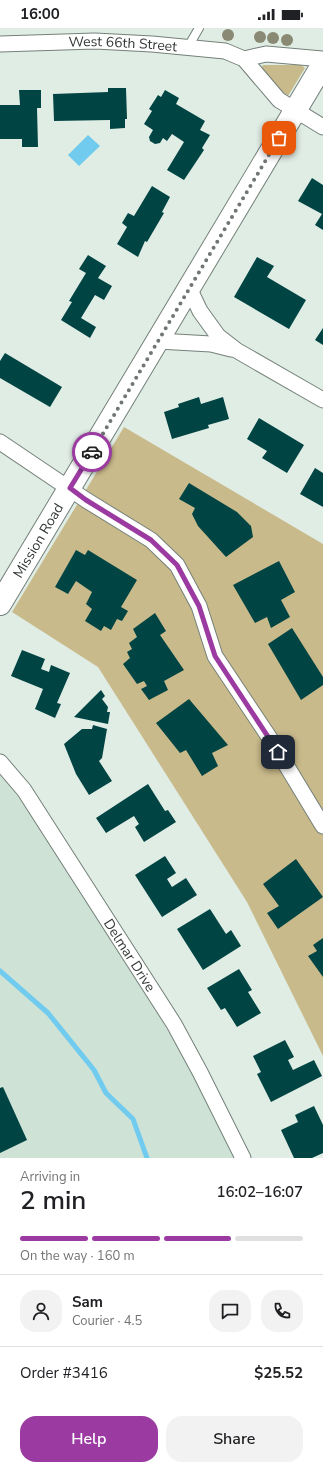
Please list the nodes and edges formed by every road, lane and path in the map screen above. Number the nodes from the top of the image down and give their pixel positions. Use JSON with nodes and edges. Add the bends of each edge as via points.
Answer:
{"nodes":[{"id":1,"x":199,"y":28,"type":"edge"},
{"id":2,"x":0,"y":44,"type":"edge"},
{"id":3,"x":188,"y":47,"type":"junction"},
{"id":4,"x":244,"y":59,"type":"junction"},
{"id":5,"x":323,"y":59,"type":"edge"},
{"id":6,"x":323,"y":64,"type":"edge"},
{"id":7,"x":295,"y":111,"type":"junction"},
{"id":8,"x":323,"y":127,"type":"edge"},
{"id":9,"x":189,"y":288,"type":"junction"},
{"id":10,"x":158,"y":341,"type":"junction"},
{"id":11,"x":236,"y":350,"type":"junction"},
{"id":12,"x":323,"y":400,"type":"edge"},
{"id":13,"x":0,"y":442,"type":"edge"},
{"id":14,"x":70,"y":488,"type":"junction"},
{"id":15,"x":0,"y":604,"type":"edge"},
{"id":16,"x":0,"y":762,"type":"edge"},
{"id":17,"x":323,"y":826,"type":"edge"},
{"id":18,"x":242,"y":1158,"type":"edge"}],
"edges":[{"from":1,"to":3,"type":"lane"},
{"from":2,"to":3,"type":"street","name":"West 66th Street","via":[[95,41]]},
{"from":3,"to":4,"type":"street","name":"West 66th Street","via":[[225,51]]},
{"from":4,"to":5,"type":"street","via":[[266,54]]},
{"from":4,"to":7,"type":"street","name":"West 66th Street","via":[[279,100]]},
{"from":6,"to":7,"type":"main road","name":"Mission Road"},
{"from":7,"to":8,"type":"street","name":"West 66th Street"},
{"from":7,"to":9,"type":"main road","name":"Mission Road"},
{"from":9,"to":10,"type":"main road","name":"Mission Road"},
{"from":9,"to":11,"type":"street","via":[[200,311],[218,336]]},
{"from":10,"to":11,"type":"street","via":[[211,344]]},
{"from":10,"to":14,"type":"main road","name":"Mission Road"},
{"from":11,"to":12,"type":"street"},
{"from":13,"to":14,"type":"street"},
{"from":14,"to":15,"type":"main road","name":"Mission Road"},
{"from":14,"to":17,"type":"street","via":[[151,540],[177,565],[199,606],[215,656],[271,740]]},
{"from":16,"to":18,"type":"street","name":"Delmar Drive","via":[[24,790],[154,990],[200,1072]]}]}
